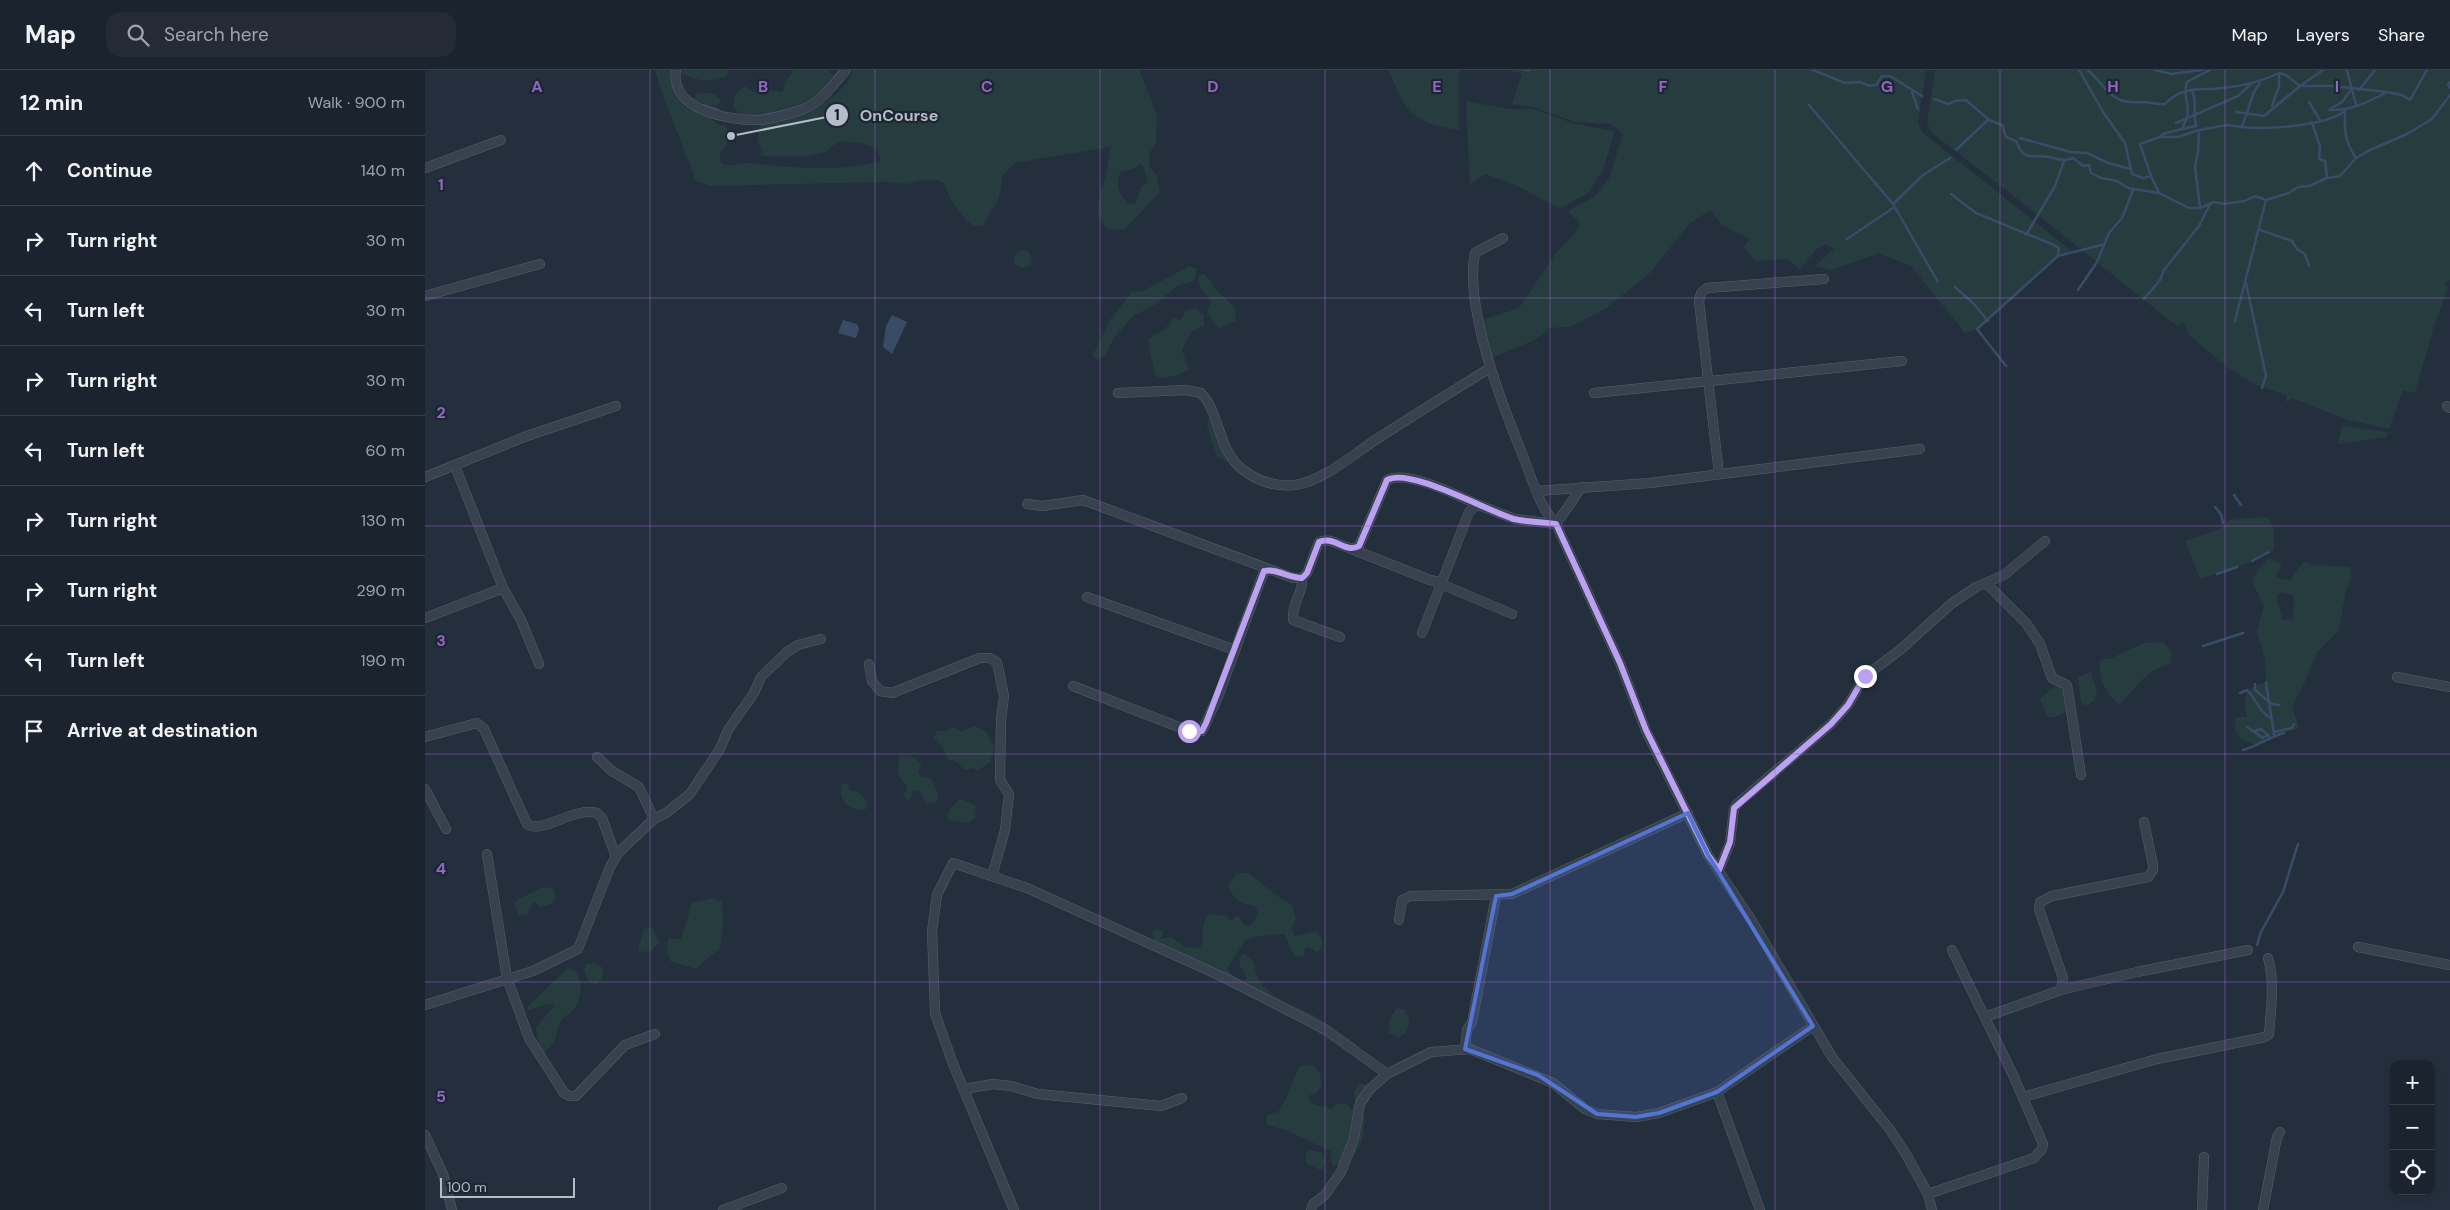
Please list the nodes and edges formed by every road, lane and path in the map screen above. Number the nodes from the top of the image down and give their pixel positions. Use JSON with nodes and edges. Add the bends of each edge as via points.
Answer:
{"nodes":[{"id":1,"x":676,"y":70,"type":"edge"},
{"id":2,"x":846,"y":70,"type":"edge"},
{"id":3,"x":501,"y":140,"type":"dead end"},
{"id":4,"x":425,"y":168,"type":"edge"},
{"id":5,"x":1503,"y":238,"type":"dead end"},
{"id":6,"x":540,"y":264,"type":"dead end"},
{"id":7,"x":1824,"y":279,"type":"dead end"},
{"id":8,"x":425,"y":296,"type":"edge"},
{"id":9,"x":1902,"y":361,"type":"dead end"},
{"id":10,"x":1490,"y":368,"type":"junction"},
{"id":11,"x":1707,"y":381,"type":"junction"},
{"id":12,"x":1118,"y":393,"type":"dead end"},
{"id":13,"x":1594,"y":394,"type":"dead end"},
{"id":14,"x":616,"y":406,"type":"dead end"},
{"id":15,"x":1920,"y":449,"type":"dead end"},
{"id":16,"x":455,"y":466,"type":"junction"},
{"id":17,"x":1719,"y":474,"type":"junction"},
{"id":18,"x":425,"y":477,"type":"edge"},
{"id":19,"x":1582,"y":487,"type":"junction"},
{"id":20,"x":1537,"y":491,"type":"junction"},
{"id":21,"x":1027,"y":504,"type":"dead end"},
{"id":22,"x":1481,"y":506,"type":"junction"},
{"id":23,"x":1556,"y":524,"type":"junction"},
{"id":24,"x":2045,"y":541,"type":"dead end"},
{"id":25,"x":1349,"y":548,"type":"junction"},
{"id":26,"x":1271,"y":570,"type":"junction"},
{"id":27,"x":1302,"y":578,"type":"junction"},
{"id":28,"x":1442,"y":582,"type":"junction"},
{"id":29,"x":1987,"y":584,"type":"junction"},
{"id":30,"x":503,"y":588,"type":"junction"},
{"id":31,"x":1087,"y":597,"type":"dead end"},
{"id":32,"x":1512,"y":614,"type":"dead end"},
{"id":33,"x":425,"y":618,"type":"edge"},
{"id":34,"x":1422,"y":633,"type":"dead end"},
{"id":35,"x":1341,"y":637,"type":"dead end"},
{"id":36,"x":821,"y":639,"type":"dead end"},
{"id":37,"x":1235,"y":650,"type":"junction"},
{"id":38,"x":539,"y":664,"type":"dead end"},
{"id":39,"x":869,"y":664,"type":"dead end"},
{"id":40,"x":2397,"y":677,"type":"dead end"},
{"id":41,"x":1073,"y":686,"type":"dead end"},
{"id":42,"x":2450,"y":687,"type":"edge"},
{"id":43,"x":425,"y":737,"type":"edge"},
{"id":44,"x":597,"y":757,"type":"dead end"},
{"id":45,"x":2081,"y":775,"type":"dead end"},
{"id":46,"x":425,"y":789,"type":"edge"},
{"id":47,"x":1687,"y":813,"type":"junction"},
{"id":48,"x":654,"y":819,"type":"junction"},
{"id":49,"x":2144,"y":822,"type":"dead end"},
{"id":50,"x":446,"y":830,"type":"dead end"},
{"id":51,"x":487,"y":854,"type":"dead end"},
{"id":52,"x":616,"y":856,"type":"junction"},
{"id":53,"x":1719,"y":870,"type":"junction"},
{"id":54,"x":993,"y":876,"type":"junction"},
{"id":55,"x":1496,"y":896,"type":"junction"},
{"id":56,"x":1399,"y":920,"type":"dead end"},
{"id":57,"x":2358,"y":947,"type":"dead end"},
{"id":58,"x":1952,"y":950,"type":"dead end"},
{"id":59,"x":2248,"y":950,"type":"dead end"},
{"id":60,"x":2268,"y":958,"type":"dead end"},
{"id":61,"x":2450,"y":966,"type":"edge"},
{"id":62,"x":507,"y":978,"type":"junction"},
{"id":63,"x":2061,"y":990,"type":"junction"},
{"id":64,"x":425,"y":1005,"type":"edge"},
{"id":65,"x":1985,"y":1017,"type":"junction"},
{"id":66,"x":1813,"y":1026,"type":"junction"},
{"id":67,"x":655,"y":1034,"type":"dead end"},
{"id":68,"x":1465,"y":1049,"type":"junction"},
{"id":69,"x":1387,"y":1074,"type":"junction"},
{"id":70,"x":964,"y":1089,"type":"junction"},
{"id":71,"x":1717,"y":1092,"type":"junction"},
{"id":72,"x":1182,"y":1098,"type":"dead end"},
{"id":73,"x":2023,"y":1098,"type":"junction"},
{"id":74,"x":2280,"y":1132,"type":"dead end"},
{"id":75,"x":425,"y":1136,"type":"edge"},
{"id":76,"x":2204,"y":1157,"type":"dead end"},
{"id":77,"x":783,"y":1188,"type":"dead end"},
{"id":78,"x":1928,"y":1194,"type":"junction"},
{"id":79,"x":452,"y":1210,"type":"edge"},
{"id":80,"x":723,"y":1210,"type":"edge"},
{"id":81,"x":1014,"y":1210,"type":"edge"},
{"id":82,"x":1311,"y":1210,"type":"edge"},
{"id":83,"x":1760,"y":1210,"type":"edge"},
{"id":84,"x":1932,"y":1210,"type":"edge"},
{"id":85,"x":2203,"y":1210,"type":"edge"},
{"id":86,"x":2263,"y":1210,"type":"edge"}],
"edges":[{"from":1,"to":2,"type":"street","via":[[676,86],[688,102],[716,114],[761,120],[803,110],[824,96]]},
{"from":3,"to":4,"type":"street"},
{"from":5,"to":10,"type":"street","via":[[1477,251],[1475,257],[1476,298]]},
{"from":6,"to":8,"type":"street"},
{"from":7,"to":11,"type":"street","via":[[1703,290],[1699,301]]},
{"from":9,"to":11,"type":"street"},
{"from":10,"to":12,"type":"street","via":[[1328,471],[1297,485],[1270,484],[1240,467],[1227,450],[1212,411],[1201,393],[1185,390]]},
{"from":10,"to":20,"type":"street"},
{"from":11,"to":13,"type":"street"},
{"from":11,"to":17,"type":"street"},
{"from":14,"to":16,"type":"street","via":[[467,458]]},
{"from":15,"to":17,"type":"street"},
{"from":16,"to":18,"type":"street"},
{"from":16,"to":30,"type":"street"},
{"from":17,"to":19,"type":"street"},
{"from":19,"to":20,"type":"street"},
{"from":19,"to":23,"type":"street"},
{"from":20,"to":23,"type":"street","via":[[1547,515]]},
{"from":21,"to":26,"type":"street","via":[[1043,506],[1083,500]]},
{"from":22,"to":23,"type":"street","via":[[1515,519]]},
{"from":22,"to":25,"type":"street","via":[[1415,479],[1393,476],[1387,480],[1359,546]]},
{"from":22,"to":28,"type":"street","via":[[1475,506],[1469,512]]},
{"from":23,"to":47,"type":"street","via":[[1611,641],[1646,730]]},
{"from":24,"to":29,"type":"street","via":[[2011,570]]},
{"from":25,"to":27,"type":"street","via":[[1332,540],[1319,542]]},
{"from":25,"to":28,"type":"street"},
{"from":26,"to":27,"type":"street"},
{"from":26,"to":37,"type":"street","via":[[1264,571]]},
{"from":27,"to":35,"type":"street","via":[[1303,584],[1292,612],[1293,620]]},
{"from":28,"to":32,"type":"street"},
{"from":28,"to":34,"type":"street"},
{"from":29,"to":45,"type":"street","via":[[2026,623],[2040,644],[2052,678],[2067,685]]},
{"from":29,"to":53,"type":"street","via":[[1976,587],[1951,604],[1900,650],[1865,676],[1848,705],[1831,724],[1734,808],[1730,842]]},
{"from":30,"to":33,"type":"street"},
{"from":30,"to":38,"type":"street","via":[[521,620]]},
{"from":31,"to":37,"type":"street"},
{"from":36,"to":48,"type":"street","via":[[798,645],[761,677],[720,749],[689,794],[667,813]]},
{"from":37,"to":41,"type":"street","via":[[1202,731],[1196,732]]},
{"from":39,"to":54,"type":"street","via":[[872,681],[880,691],[892,693],[980,658],[997,662],[1004,696],[1000,780],[1009,794],[1005,830]]},
{"from":40,"to":42,"type":"street"},
{"from":43,"to":52,"type":"street","via":[[477,723],[484,729],[527,824],[539,827],[578,812],[597,813],[602,818]]},
{"from":44,"to":48,"type":"street","via":[[612,772],[639,787]]},
{"from":46,"to":50,"type":"street"},
{"from":47,"to":53,"type":"street"},
{"from":47,"to":55,"type":"street","via":[[1512,894]]},
{"from":48,"to":52,"type":"street"},
{"from":49,"to":63,"type":"street","via":[[2153,865],[2148,877],[2052,896],[2040,902],[2039,909],[2063,978]]},
{"from":51,"to":62,"type":"street"},
{"from":52,"to":62,"type":"street","via":[[578,949],[533,971]]},
{"from":53,"to":66,"type":"street","via":[[1753,921]]},
{"from":54,"to":69,"type":"street","via":[[1027,888],[1225,978],[1326,1030]]},
{"from":54,"to":70,"type":"street","via":[[953,863],[937,894],[932,931],[935,1013]]},
{"from":55,"to":56,"type":"street","via":[[1411,896],[1402,900]]},
{"from":55,"to":68,"type":"street"},
{"from":57,"to":61,"type":"street"},
{"from":58,"to":65,"type":"street"},
{"from":59,"to":63,"type":"street"},
{"from":60,"to":73,"type":"street","via":[[2272,975],[2269,1034],[2265,1037],[2157,1058]]},
{"from":62,"to":64,"type":"street"},
{"from":62,"to":67,"type":"street","via":[[529,1038],[564,1093],[570,1096],[576,1096],[625,1045]]},
{"from":63,"to":65,"type":"street"},
{"from":65,"to":73,"type":"street"},
{"from":66,"to":71,"type":"street"},
{"from":66,"to":78,"type":"street","via":[[1841,1068],[1891,1131]]},
{"from":68,"to":69,"type":"street","via":[[1431,1052]]},
{"from":68,"to":71,"type":"street","via":[[1538,1075],[1597,1114],[1636,1117],[1659,1113]]},
{"from":69,"to":82,"type":"street","via":[[1370,1089],[1360,1104],[1354,1138],[1341,1172]]},
{"from":70,"to":72,"type":"street","via":[[993,1084],[1038,1094],[1161,1106]]},
{"from":70,"to":81,"type":"street"},
{"from":71,"to":83,"type":"street"},
{"from":73,"to":78,"type":"street","via":[[2043,1144],[2039,1154]]},
{"from":74,"to":86,"type":"street"},
{"from":75,"to":79,"type":"street","via":[[443,1174]]},
{"from":76,"to":85,"type":"street"},
{"from":77,"to":80,"type":"street"},
{"from":78,"to":84,"type":"street"}]}
